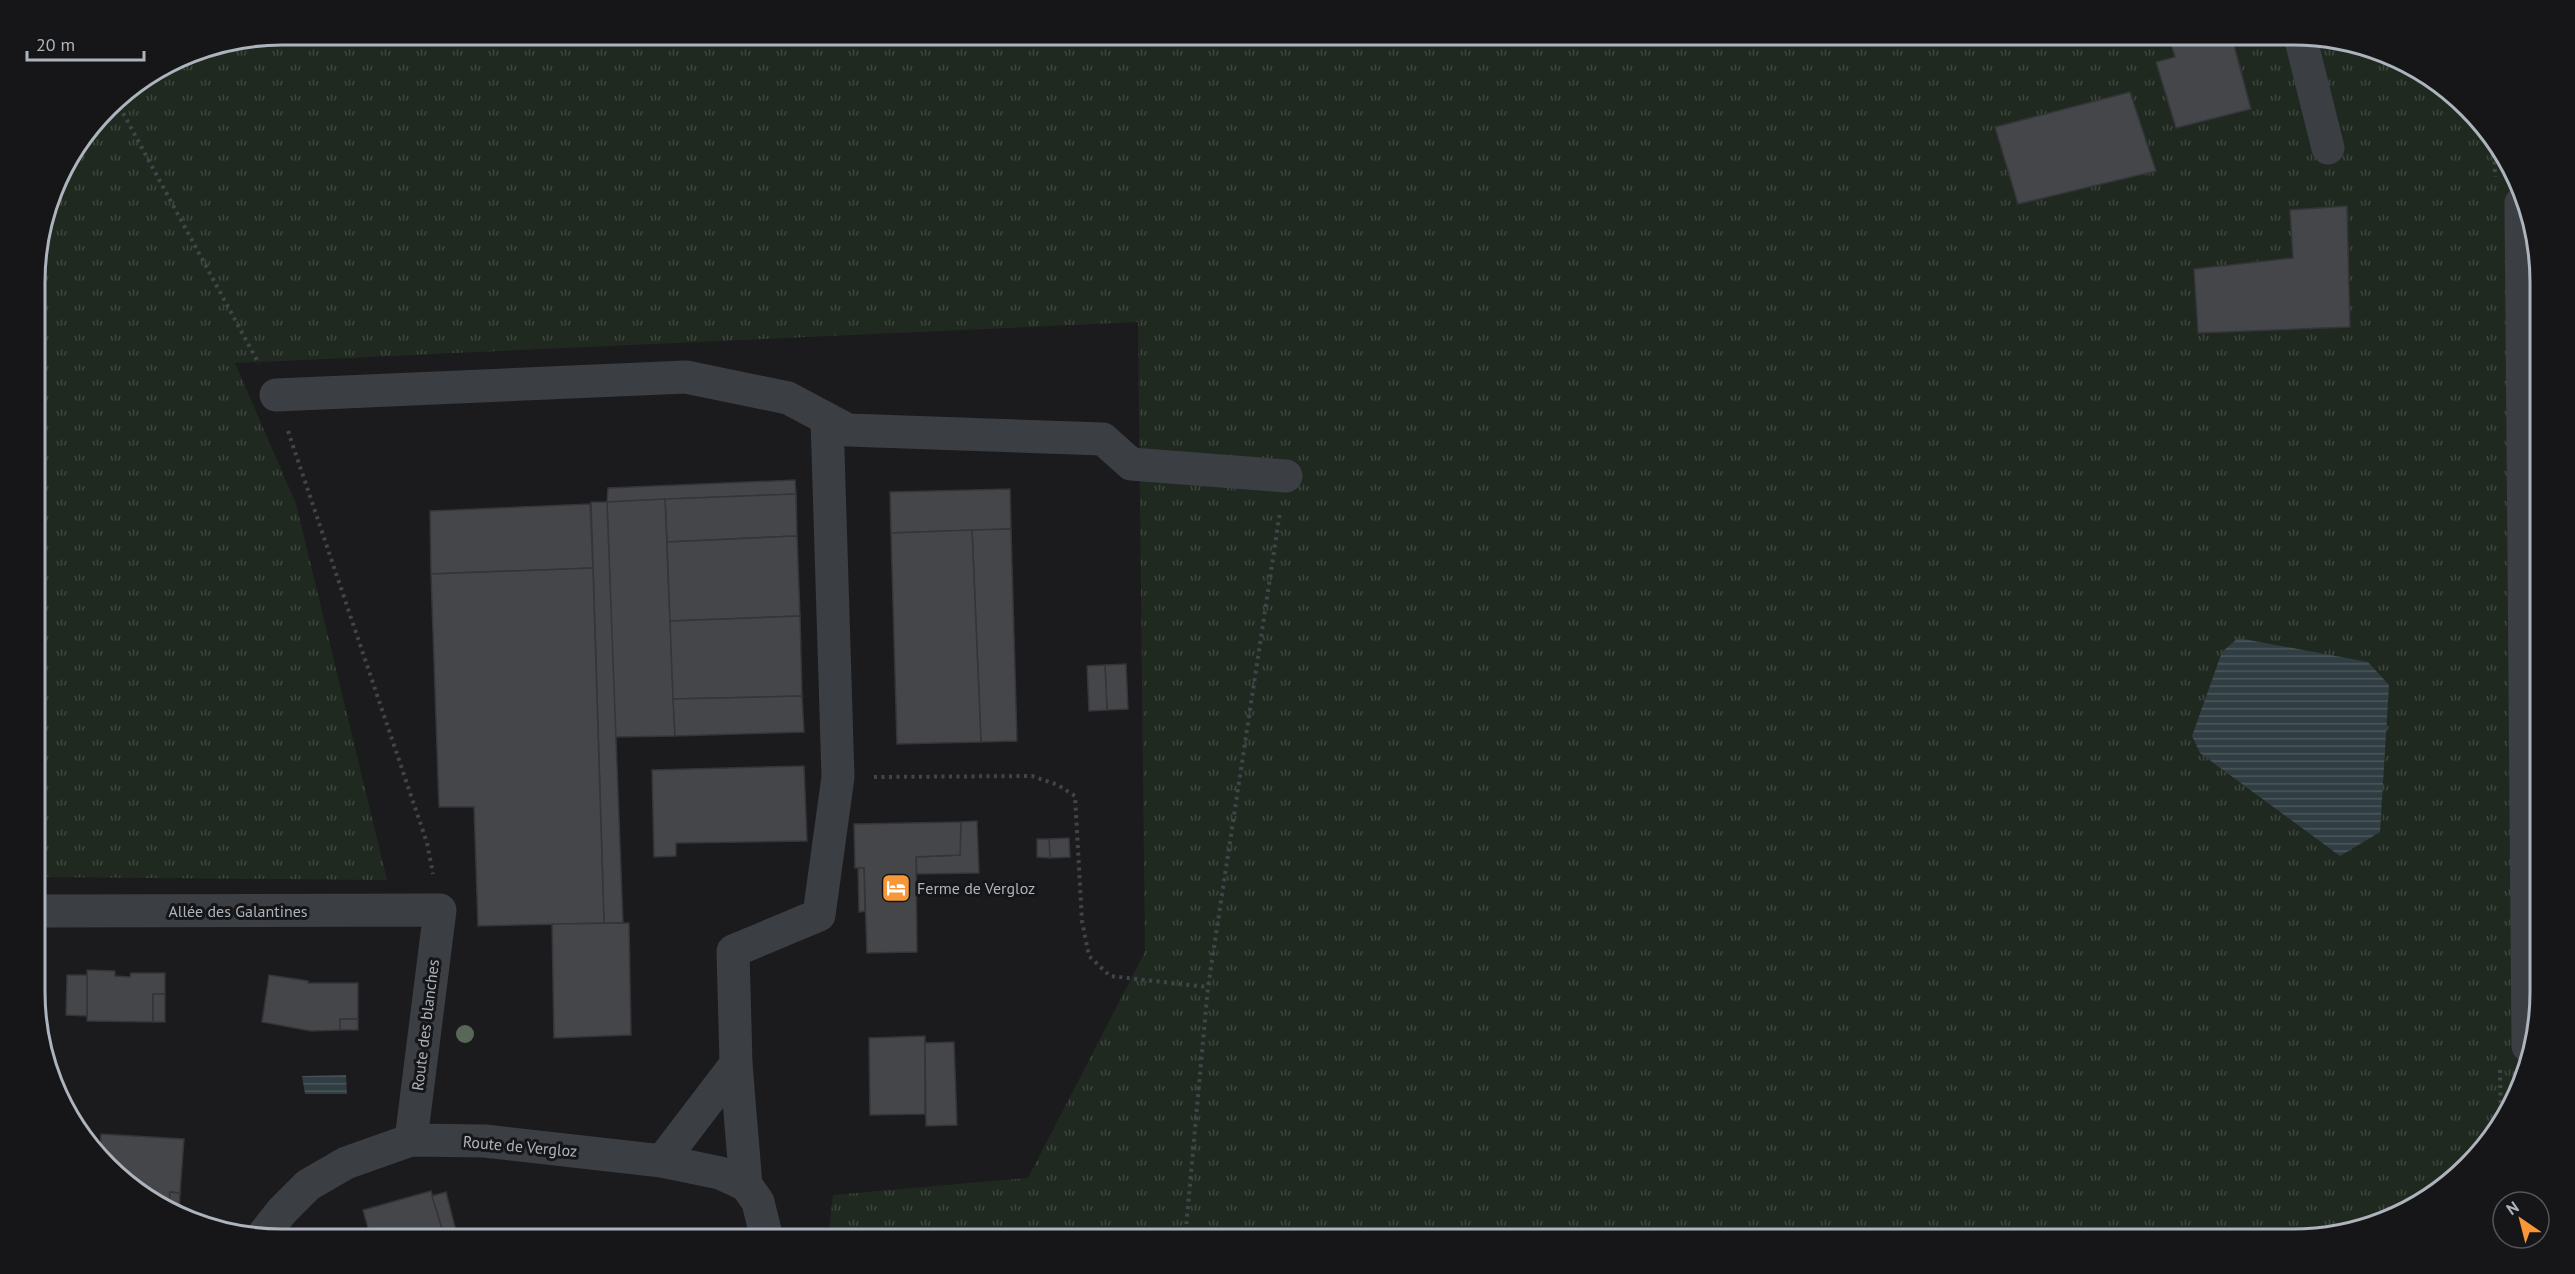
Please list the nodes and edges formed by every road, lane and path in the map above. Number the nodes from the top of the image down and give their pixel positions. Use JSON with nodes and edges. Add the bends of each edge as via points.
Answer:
{"nodes":[{"id":1,"x":2302,"y":46,"type":"edge"},
{"id":2,"x":121,"y":108,"type":"edge"},
{"id":3,"x":2328,"y":148,"type":"dead end"},
{"id":4,"x":2521,"y":218,"type":"edge"},
{"id":5,"x":276,"y":395,"type":"junction"},
{"id":6,"x":827,"y":419,"type":"junction"},
{"id":7,"x":1286,"y":476,"type":"joint"},
{"id":8,"x":838,"y":777,"type":"junction"},
{"id":9,"x":440,"y":910,"type":"junction"},
{"id":10,"x":45,"y":911,"type":"edge"},
{"id":11,"x":1208,"y":987,"type":"junction"},
{"id":12,"x":2528,"y":1024,"type":"edge"},
{"id":13,"x":736,"y":1064,"type":"junction"},
{"id":14,"x":411,"y":1140,"type":"junction"},
{"id":15,"x":662,"y":1161,"type":"junction"},
{"id":16,"x":746,"y":1185,"type":"junction"},
{"id":17,"x":268,"y":1228,"type":"edge"},
{"id":18,"x":765,"y":1229,"type":"edge"},
{"id":19,"x":1186,"y":1229,"type":"edge"}],
"edges":[{"from":1,"to":3,"type":"street"},
{"from":2,"to":5,"type":"path"},
{"from":4,"to":12,"type":"street"},
{"from":5,"to":6,"type":"street","via":[[686,377],[788,398]]},
{"from":5,"to":9,"type":"path","via":[[427,843]]},
{"from":6,"to":7,"type":"street","via":[[848,430],[1103,439],[1131,464]]},
{"from":6,"to":8,"type":"street"},
{"from":7,"to":11,"type":"path"},
{"from":8,"to":11,"type":"path","via":[[1032,776],[1058,785],[1075,796],[1082,921],[1089,956],[1110,976]]},
{"from":8,"to":13,"type":"street","via":[[819,915],[733,951]]},
{"from":9,"to":10,"type":"street","name":"Allée des Galantines"},
{"from":9,"to":14,"type":"street","name":"Route des blanches"},
{"from":11,"to":19,"type":"path"},
{"from":13,"to":15,"type":"street"},
{"from":13,"to":16,"type":"street"},
{"from":14,"to":15,"type":"street","name":"Route de Vergloz","via":[[485,1141]]},
{"from":14,"to":17,"type":"street","name":"Route de Vergloz","via":[[346,1163],[308,1185]]},
{"from":15,"to":16,"type":"street","name":"Route de Vergloz","via":[[720,1173]]},
{"from":16,"to":18,"type":"street","via":[[758,1202]]}]}
